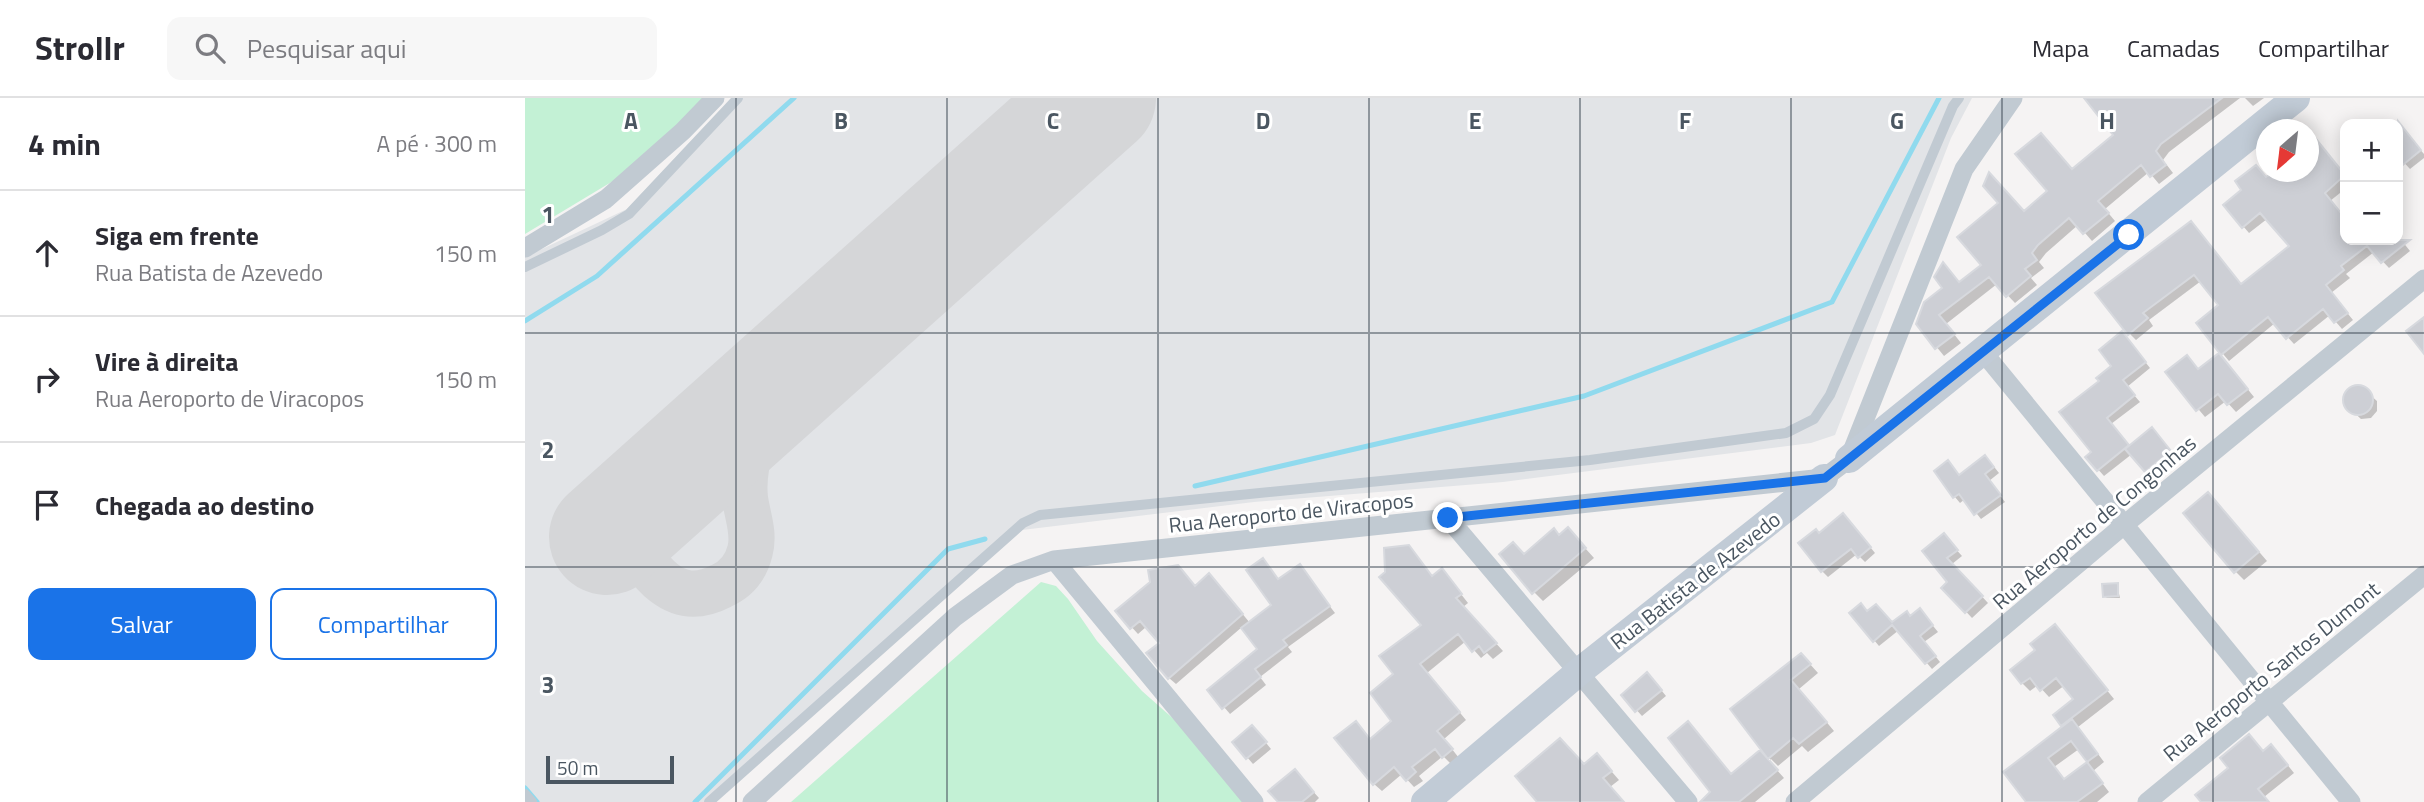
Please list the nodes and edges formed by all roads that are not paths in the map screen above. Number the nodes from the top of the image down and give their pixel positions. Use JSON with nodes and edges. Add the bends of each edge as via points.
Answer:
{"nodes":[{"id":1,"x":715,"y":98,"type":"edge"},
{"id":2,"x":739,"y":98,"type":"edge"},
{"id":3,"x":1959,"y":98,"type":"edge"},
{"id":4,"x":2013,"y":98,"type":"edge"},
{"id":5,"x":2296,"y":98,"type":"edge"},
{"id":6,"x":525,"y":248,"type":"edge"},
{"id":7,"x":525,"y":267,"type":"edge"},
{"id":8,"x":2424,"y":279,"type":"edge"},
{"id":9,"x":1983,"y":352,"type":"junction"},
{"id":10,"x":1849,"y":459,"type":"junction"},
{"id":11,"x":1825,"y":478,"type":"junction"},
{"id":12,"x":1448,"y":518,"type":"junction"},
{"id":13,"x":2124,"y":525,"type":"junction"},
{"id":14,"x":1055,"y":559,"type":"junction"},
{"id":15,"x":2424,"y":575,"type":"edge"},
{"id":16,"x":1580,"y":671,"type":"junction"},
{"id":17,"x":2268,"y":704,"type":"junction"},
{"id":18,"x":525,"y":794,"type":"edge"},
{"id":19,"x":532,"y":802,"type":"edge"},
{"id":20,"x":709,"y":802,"type":"edge"},
{"id":21,"x":752,"y":802,"type":"edge"},
{"id":22,"x":1254,"y":802,"type":"edge"},
{"id":23,"x":1425,"y":802,"type":"edge"},
{"id":24,"x":1688,"y":802,"type":"edge"},
{"id":25,"x":1795,"y":802,"type":"edge"},
{"id":26,"x":2147,"y":802,"type":"edge"},
{"id":27,"x":2351,"y":802,"type":"edge"}],
"edges":[{"from":1,"to":6,"type":"street","via":[[606,199]]},
{"from":2,"to":7,"type":"lane","via":[[629,214]]},
{"from":3,"to":20,"type":"lane","via":[[1856,339],[1814,419],[1786,433],[1590,460],[1040,514],[1023,523]]},
{"from":4,"to":10,"type":"street","via":[[1964,169]]},
{"from":5,"to":9,"type":"street","name":"Rua Batista de Azevedo"},
{"from":8,"to":13,"type":"street","name":"Rua Aeroporto de Congonhas"},
{"from":9,"to":10,"type":"street","name":"Rua Batista de Azevedo"},
{"from":9,"to":13,"type":"street"},
{"from":10,"to":11,"type":"street","name":"Rua Batista de Azevedo"},
{"from":11,"to":12,"type":"street","name":"Rua Aeroporto de Viracopos"},
{"from":11,"to":16,"type":"street","name":"Rua Batista de Azevedo"},
{"from":12,"to":14,"type":"street","name":"Rua Aeroporto de Viracopos"},
{"from":12,"to":16,"type":"street"},
{"from":13,"to":17,"type":"street"},
{"from":13,"to":25,"type":"street","name":"Rua Aeroporto de Congonhas"},
{"from":14,"to":21,"type":"street","name":"Rua Aeroporto de Viracopos","via":[[1011,575],[955,617]]},
{"from":14,"to":22,"type":"street"},
{"from":15,"to":17,"type":"street","name":"Rua Aeroporto Santos Dumont"},
{"from":16,"to":23,"type":"street","name":"Rua Batista de Azevedo"},
{"from":16,"to":24,"type":"street"},
{"from":17,"to":26,"type":"street","name":"Rua Aeroporto Santos Dumont"},
{"from":17,"to":27,"type":"street"},
{"from":18,"to":19,"type":"lane"}]}
